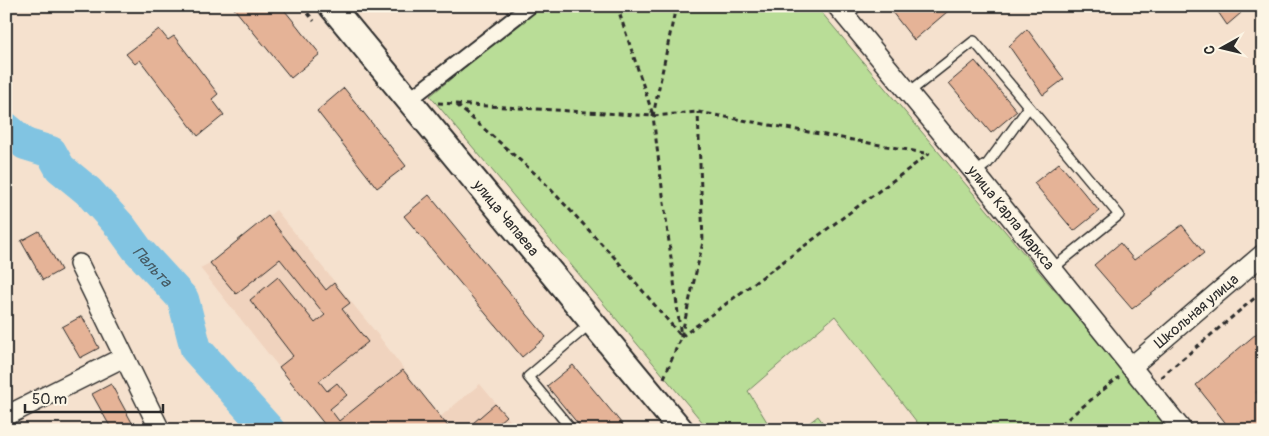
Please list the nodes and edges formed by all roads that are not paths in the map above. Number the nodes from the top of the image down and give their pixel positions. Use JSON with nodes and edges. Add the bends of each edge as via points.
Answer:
{"nodes":[{"id":1,"x":331,"y":6,"type":"edge"},
{"id":2,"x":530,"y":6,"type":"edge"},
{"id":3,"x":847,"y":10,"type":"edge"},
{"id":4,"x":908,"y":93,"type":"junction"},
{"id":5,"x":409,"y":100,"type":"junction"},
{"id":6,"x":1029,"y":107,"type":"junction"},
{"id":7,"x":975,"y":173,"type":"junction"},
{"id":8,"x":1263,"y":254,"type":"edge"},
{"id":9,"x":79,"y":264,"type":"dead end"},
{"id":10,"x":1052,"y":269,"type":"junction"},
{"id":11,"x":592,"y":322,"type":"junction"},
{"id":12,"x":124,"y":357,"type":"junction"},
{"id":13,"x":1131,"y":367,"type":"junction"},
{"id":14,"x":6,"y":416,"type":"edge"},
{"id":15,"x":160,"y":430,"type":"edge"},
{"id":16,"x":572,"y":430,"type":"edge"},
{"id":17,"x":681,"y":430,"type":"edge"},
{"id":18,"x":1182,"y":430,"type":"edge"}],
"edges":[{"from":1,"to":5,"type":"street","name":"улица Чапаева"},
{"from":2,"to":5,"type":"street"},
{"from":3,"to":4,"type":"street","name":"улица Карла Маркса"},
{"from":4,"to":6,"type":"lane","via":[[974,41]]},
{"from":4,"to":7,"type":"street","name":"улица Карла Маркса"},
{"from":5,"to":11,"type":"street","name":"улица Чапаева"},
{"from":6,"to":7,"type":"lane","via":[[988,162]]},
{"from":6,"to":10,"type":"lane","via":[[1119,215]]},
{"from":7,"to":10,"type":"street","name":"улица Карла Маркса"},
{"from":8,"to":13,"type":"street","name":"Школьная улица"},
{"from":9,"to":12,"type":"street"},
{"from":10,"to":13,"type":"street","name":"улица Карла Маркса"},
{"from":11,"to":16,"type":"lane","via":[[528,376]]},
{"from":11,"to":17,"type":"street","name":"улица Чапаева"},
{"from":12,"to":14,"type":"street"},
{"from":12,"to":15,"type":"street"},
{"from":13,"to":18,"type":"street","name":"улица Карла Маркса"}]}
